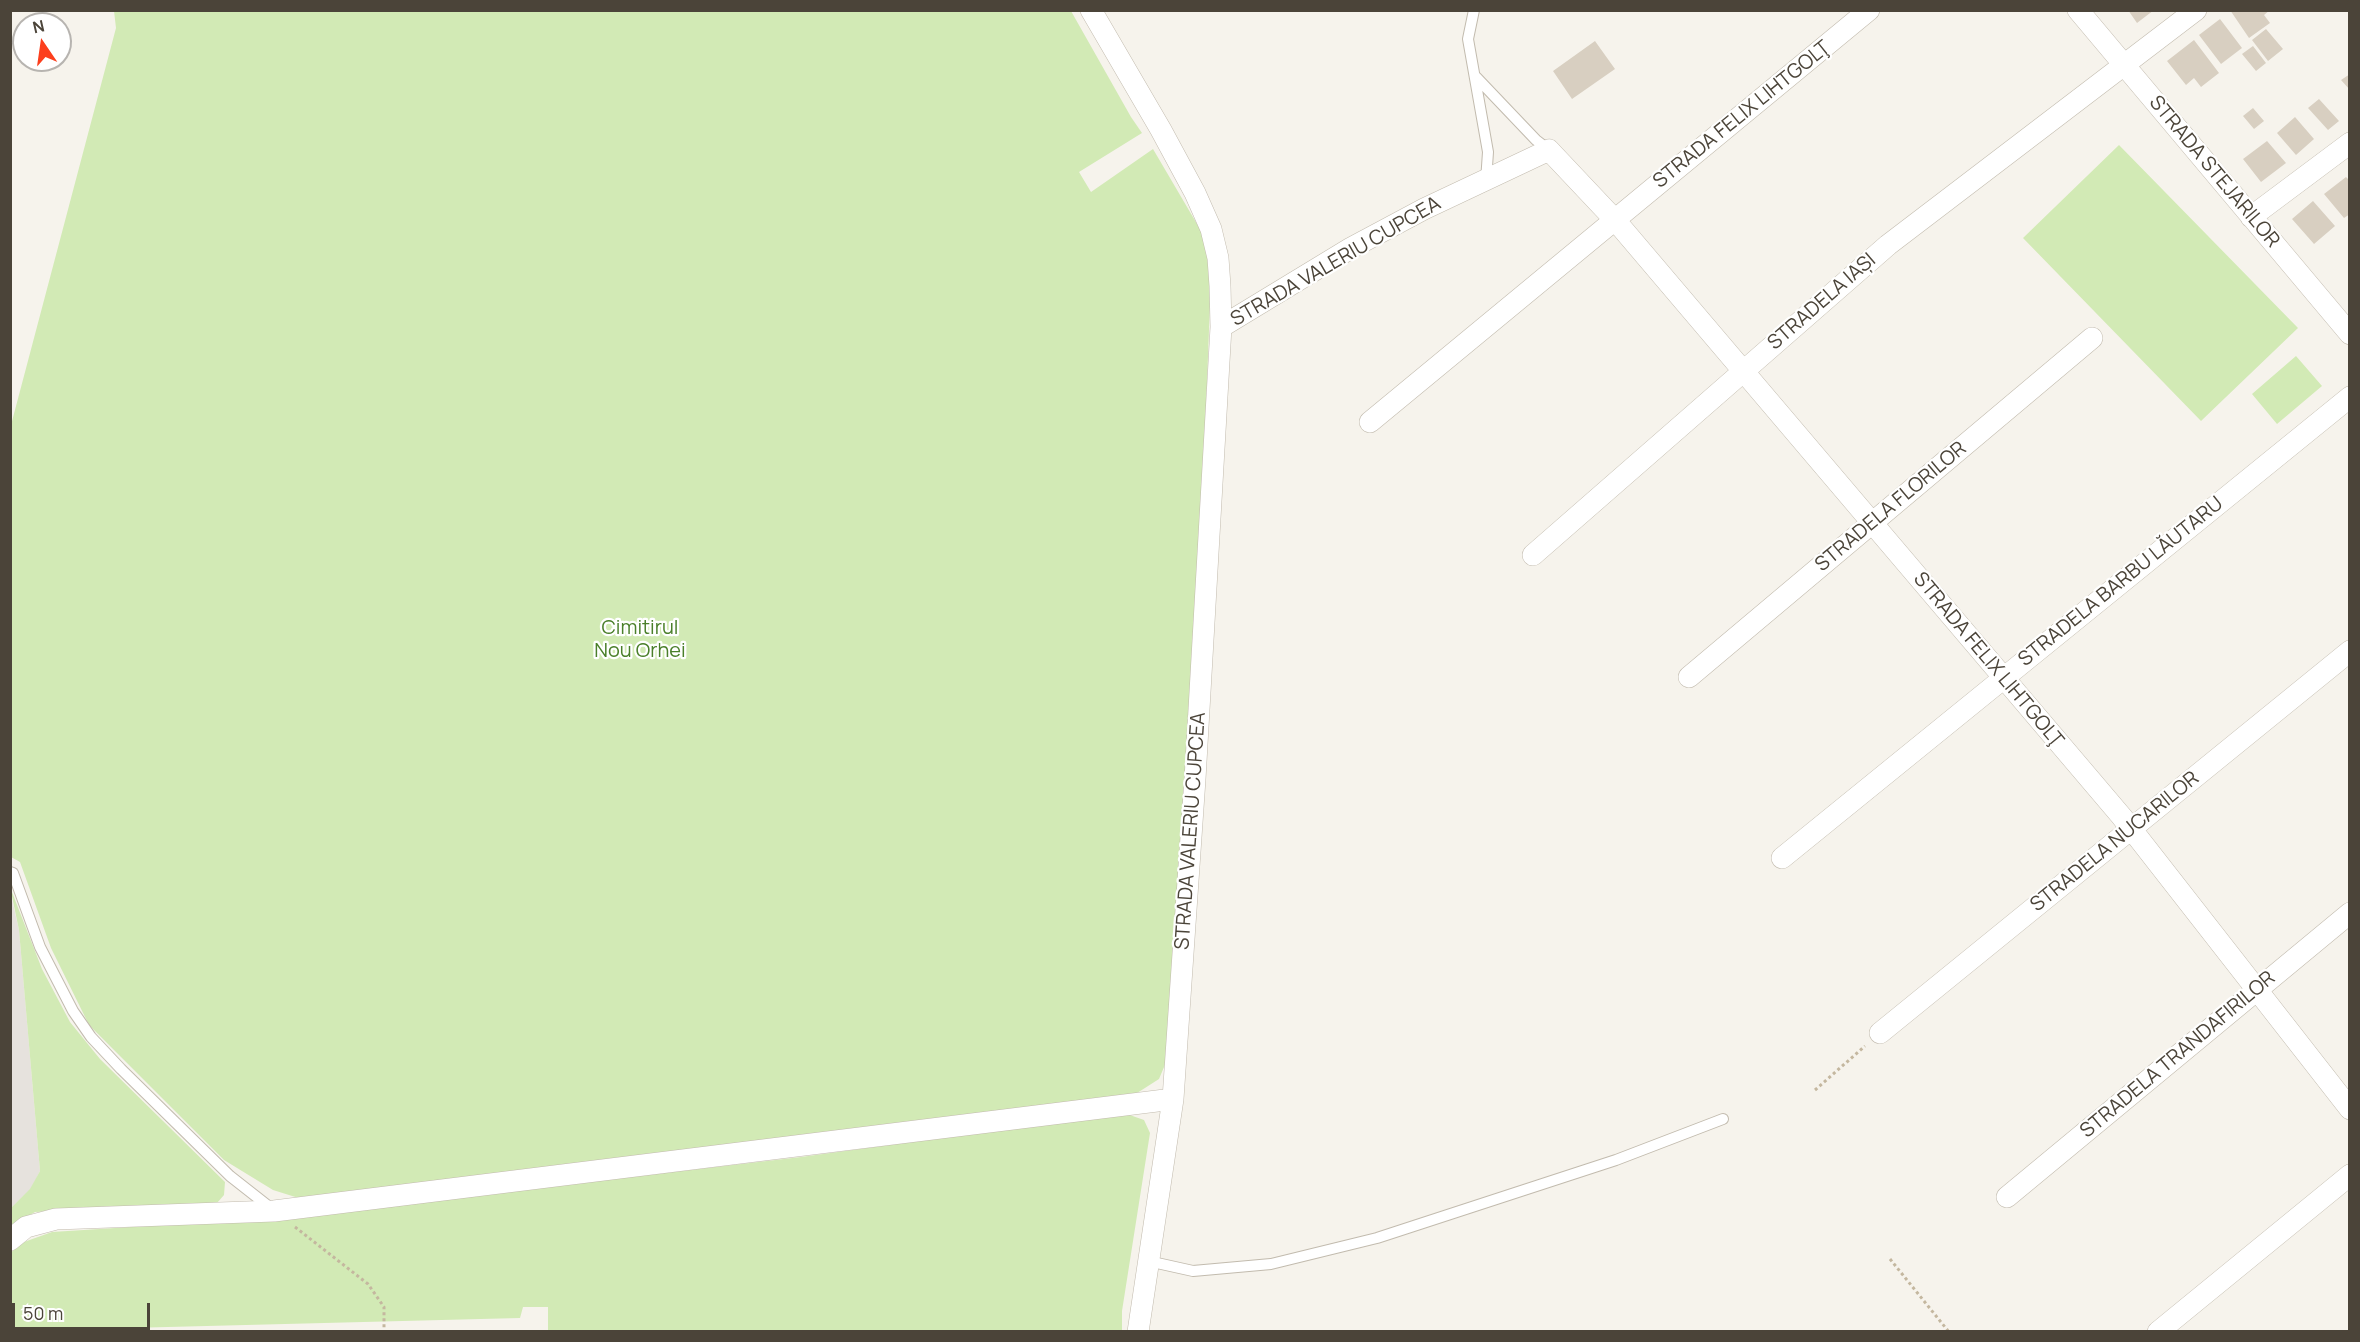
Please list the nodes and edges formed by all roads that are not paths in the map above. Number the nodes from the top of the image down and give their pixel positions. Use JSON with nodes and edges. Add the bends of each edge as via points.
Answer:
{"nodes":[{"id":1,"x":1091,"y":10,"type":"edge"},
{"id":2,"x":1474,"y":10,"type":"edge"},
{"id":3,"x":1869,"y":10,"type":"edge"},
{"id":4,"x":2078,"y":10,"type":"edge"},
{"id":5,"x":2196,"y":10,"type":"edge"},
{"id":6,"x":2124,"y":65,"type":"junction"},
{"id":7,"x":1476,"y":77,"type":"junction"},
{"id":8,"x":2349,"y":143,"type":"edge"},
{"id":9,"x":1549,"y":150,"type":"junction"},
{"id":10,"x":1486,"y":181,"type":"junction"},
{"id":11,"x":2252,"y":217,"type":"junction"},
{"id":12,"x":1615,"y":220,"type":"junction"},
{"id":13,"x":1221,"y":327,"type":"junction"},
{"id":14,"x":2349,"y":334,"type":"edge"},
{"id":15,"x":2092,"y":338,"type":"dead end"},
{"id":16,"x":1744,"y":371,"type":"junction"},
{"id":17,"x":2349,"y":397,"type":"edge"},
{"id":18,"x":1370,"y":422,"type":"dead end"},
{"id":19,"x":1872,"y":523,"type":"junction"},
{"id":20,"x":1533,"y":555,"type":"dead end"},
{"id":21,"x":2349,"y":651,"type":"edge"},
{"id":22,"x":1689,"y":677,"type":"dead end"},
{"id":23,"x":2004,"y":677,"type":"junction"},
{"id":24,"x":2130,"y":828,"type":"junction"},
{"id":25,"x":1782,"y":858,"type":"dead end"},
{"id":26,"x":10,"y":872,"type":"edge"},
{"id":27,"x":2349,"y":914,"type":"edge"},
{"id":28,"x":2257,"y":990,"type":"junction"},
{"id":29,"x":1880,"y":1033,"type":"road end"},
{"id":30,"x":1173,"y":1099,"type":"junction"},
{"id":31,"x":2349,"y":1109,"type":"edge"},
{"id":32,"x":1723,"y":1119,"type":"dead end"},
{"id":33,"x":2349,"y":1175,"type":"edge"},
{"id":34,"x":2007,"y":1197,"type":"dead end"},
{"id":35,"x":274,"y":1211,"type":"junction"},
{"id":36,"x":10,"y":1240,"type":"edge"},
{"id":37,"x":1148,"y":1261,"type":"junction"},
{"id":38,"x":1138,"y":1332,"type":"edge"},
{"id":39,"x":2158,"y":1332,"type":"edge"}],
"edges":[{"from":1,"to":13,"type":"street","name":"STRADA VALERIU CUPCEA","via":[[1161,130],[1211,229],[1218,258]]},
{"from":2,"to":7,"type":"lane","via":[[1468,39]]},
{"from":3,"to":12,"type":"street","name":"STRADA FELIX LIHTGOLŢ"},
{"from":4,"to":6,"type":"street","name":"STRADA STEJARILOR"},
{"from":5,"to":6,"type":"street","name":"STRADELA IAȘI"},
{"from":6,"to":11,"type":"street","name":"STRADA STEJARILOR"},
{"from":6,"to":16,"type":"street","name":"STRADELA IAȘI","via":[[1888,245]]},
{"from":7,"to":9,"type":"lane"},
{"from":7,"to":10,"type":"lane","via":[[1488,152]]},
{"from":8,"to":11,"type":"street"},
{"from":9,"to":10,"type":"street","name":"STRADA VALERIU CUPCEA"},
{"from":9,"to":12,"type":"street","name":"STRADA FELIX LIHTGOLŢ"},
{"from":10,"to":13,"type":"street","name":"STRADA VALERIU CUPCEA","via":[[1352,248]]},
{"from":11,"to":14,"type":"street","name":"STRADA STEJARILOR"},
{"from":12,"to":16,"type":"street","name":"STRADA FELIX LIHTGOLŢ"},
{"from":12,"to":18,"type":"street","name":"STRADA FELIX LIHTGOLŢ"},
{"from":13,"to":30,"type":"street","name":"STRADA VALERIU CUPCEA"},
{"from":15,"to":19,"type":"street","name":"STRADELA FLORILOR"},
{"from":16,"to":19,"type":"street","name":"STRADA FELIX LIHTGOLŢ"},
{"from":16,"to":20,"type":"street","name":"STRADELA IAȘI"},
{"from":17,"to":23,"type":"street","name":"STRADELA BARBU LĂUTARU"},
{"from":19,"to":22,"type":"street","name":"STRADELA FLORILOR"},
{"from":19,"to":23,"type":"street","name":"STRADA FELIX LIHTGOLŢ"},
{"from":21,"to":24,"type":"street","name":"STRADELA NUCARILOR"},
{"from":23,"to":24,"type":"street","name":"STRADA FELIX LIHTGOLŢ"},
{"from":23,"to":25,"type":"street","name":"STRADELA BARBU LĂUTARU"},
{"from":24,"to":28,"type":"street","name":"STRADA FELIX LIHTGOLŢ"},
{"from":24,"to":29,"type":"street","name":"STRADELA NUCARILOR"},
{"from":26,"to":35,"type":"lane","via":[[14,873],[40,947],[91,1037],[230,1176]]},
{"from":27,"to":28,"type":"street","name":"STRADELA TRANDAFIRILOR"},
{"from":28,"to":31,"type":"street","name":"STRADA FELIX LIHTGOLŢ"},
{"from":28,"to":34,"type":"street","name":"STRADELA TRANDAFIRILOR"},
{"from":30,"to":35,"type":"street"},
{"from":30,"to":37,"type":"street","name":"STRADA VALERIU CUPCEA"},
{"from":32,"to":37,"type":"lane","via":[[1616,1160],[1377,1238],[1271,1264],[1194,1271]]},
{"from":33,"to":39,"type":"street"},
{"from":35,"to":36,"type":"street","via":[[56,1219],[26,1227]]},
{"from":37,"to":38,"type":"street","name":"STRADA VALERIU CUPCEA"}]}
